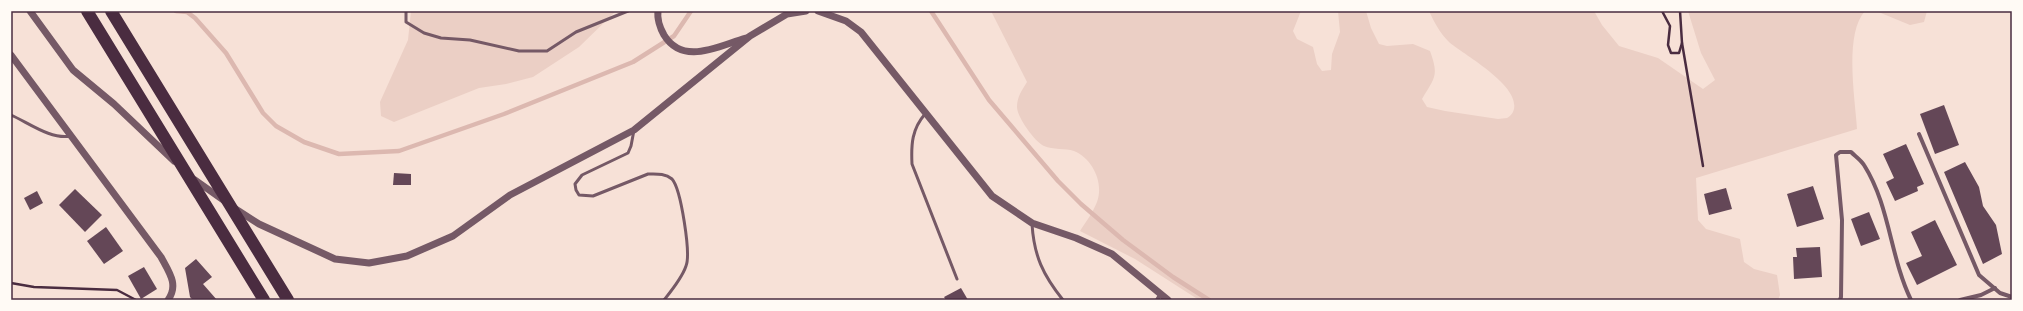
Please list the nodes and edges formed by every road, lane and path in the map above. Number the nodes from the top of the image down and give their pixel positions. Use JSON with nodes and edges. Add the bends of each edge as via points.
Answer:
{"nodes":[{"id":1,"x":30,"y":11,"type":"edge"},
{"id":2,"x":87,"y":11,"type":"edge"},
{"id":3,"x":111,"y":11,"type":"edge"},
{"id":4,"x":406,"y":11,"type":"edge"},
{"id":5,"x":628,"y":11,"type":"edge"},
{"id":6,"x":658,"y":11,"type":"edge"},
{"id":7,"x":806,"y":11,"type":"edge"},
{"id":8,"x":818,"y":11,"type":"edge"},
{"id":9,"x":1662,"y":11,"type":"edge"},
{"id":10,"x":1680,"y":11,"type":"edge"},
{"id":11,"x":750,"y":36,"type":"junction"},
{"id":12,"x":1682,"y":43,"type":"junction"},
{"id":13,"x":11,"y":56,"type":"edge"},
{"id":14,"x":925,"y":114,"type":"junction"},
{"id":15,"x":11,"y":115,"type":"edge"},
{"id":16,"x":634,"y":130,"type":"junction"},
{"id":17,"x":1919,"y":134,"type":"dead end"},
{"id":18,"x":71,"y":136,"type":"junction"},
{"id":19,"x":1703,"y":166,"type":"dead end"},
{"id":20,"x":1032,"y":223,"type":"junction"},
{"id":21,"x":958,"y":279,"type":"dead end"},
{"id":22,"x":11,"y":283,"type":"edge"},
{"id":23,"x":1995,"y":288,"type":"junction"},
{"id":24,"x":1159,"y":297,"type":"edge"},
{"id":25,"x":2012,"y":298,"type":"edge"},
{"id":26,"x":136,"y":300,"type":"edge"},
{"id":27,"x":168,"y":300,"type":"edge"},
{"id":28,"x":264,"y":300,"type":"edge"},
{"id":29,"x":288,"y":300,"type":"edge"},
{"id":30,"x":664,"y":300,"type":"edge"},
{"id":31,"x":1063,"y":300,"type":"edge"},
{"id":32,"x":1168,"y":300,"type":"edge"},
{"id":33,"x":1840,"y":300,"type":"edge"},
{"id":34,"x":1911,"y":300,"type":"edge"},
{"id":35,"x":1960,"y":300,"type":"edge"}],
"edges":[{"from":1,"to":16,"type":"street","via":[[73,70],[114,104],[199,184],[259,224],[335,259],[369,263],[407,256],[453,236],[510,195]]},
{"from":2,"to":28,"type":"highway"},
{"from":3,"to":29,"type":"highway"},
{"from":4,"to":5,"type":"lane","via":[[406,22],[424,33],[441,38],[470,40],[519,51],[547,51],[576,32]]},
{"from":6,"to":11,"type":"street","via":[[662,31],[670,44],[686,52],[700,52]]},
{"from":7,"to":11,"type":"street","via":[[787,14]]},
{"from":8,"to":14,"type":"street","via":[[846,21],[861,32]]},
{"from":9,"to":12,"type":"path","via":[[1670,26],[1668,45],[1671,53],[1679,54]]},
{"from":10,"to":12,"type":"path"},
{"from":11,"to":16,"type":"street"},
{"from":12,"to":19,"type":"path"},
{"from":13,"to":18,"type":"street"},
{"from":14,"to":20,"type":"street","via":[[992,196]]},
{"from":14,"to":21,"type":"lane","via":[[914,131],[911,143],[912,164]]},
{"from":15,"to":18,"type":"lane","via":[[50,134],[62,138]]},
{"from":16,"to":30,"type":"lane","via":[[634,138],[628,152],[582,175],[575,184],[576,190],[579,195],[593,196],[648,174],[657,174],[672,180],[682,208],[688,250],[686,266]]},
{"from":17,"to":23,"type":"street","via":[[1979,275]]},
{"from":18,"to":27,"type":"street","via":[[161,257],[173,279],[172,293]]},
{"from":20,"to":24,"type":"street","via":[[1112,254]]},
{"from":20,"to":31,"type":"lane","via":[[1034,245],[1042,270]]},
{"from":22,"to":26,"type":"path","via":[[34,287],[117,290]]},
{"from":23,"to":25,"type":"street"},
{"from":23,"to":35,"type":"street","via":[[1981,295]]},
{"from":24,"to":32,"type":"street"},
{"from":33,"to":34,"type":"street","via":[[1842,220],[1835,164],[1836,155],[1840,152],[1851,152],[1864,164],[1878,194],[1895,259]]}]}
